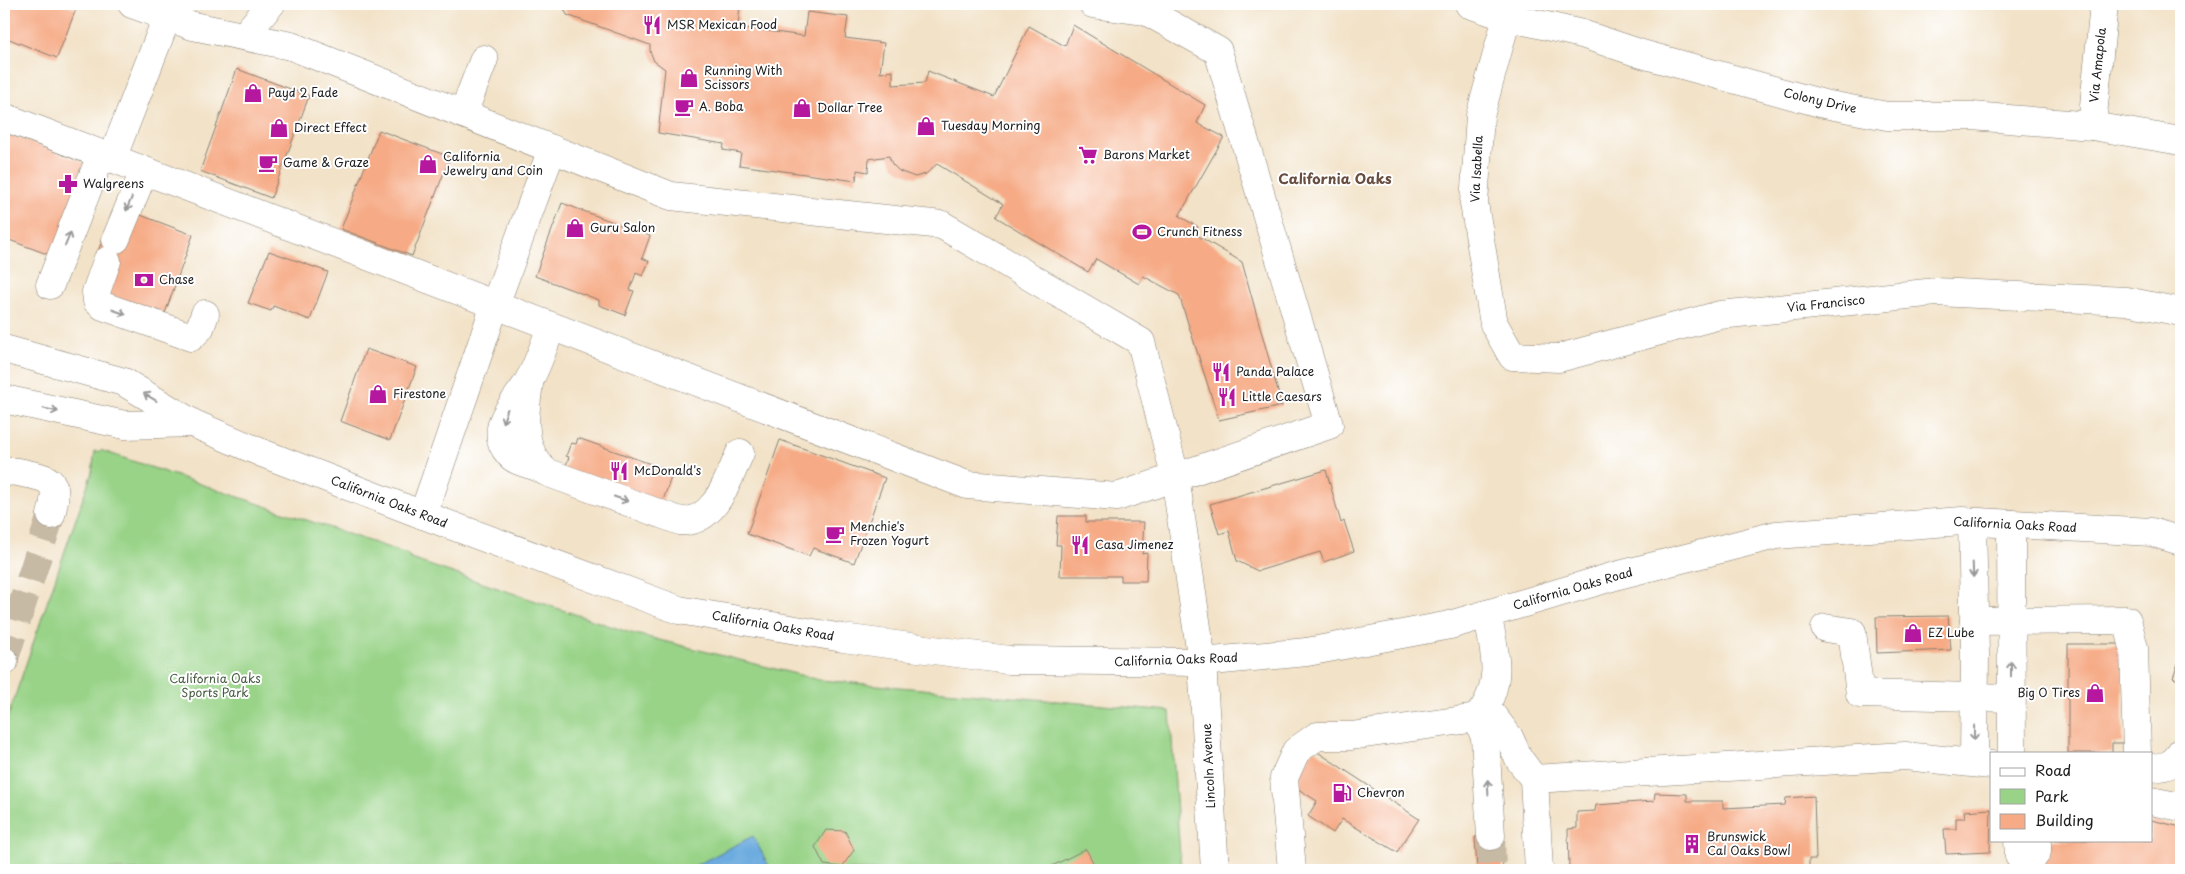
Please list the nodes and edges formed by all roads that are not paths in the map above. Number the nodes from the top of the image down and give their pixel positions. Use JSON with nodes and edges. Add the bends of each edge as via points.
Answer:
{"nodes":[{"id":1,"x":132,"y":4,"type":"edge"},
{"id":2,"x":271,"y":4,"type":"edge"},
{"id":3,"x":1093,"y":4,"type":"edge"},
{"id":4,"x":1469,"y":4,"type":"edge"},
{"id":5,"x":2104,"y":4,"type":"edge"},
{"id":6,"x":169,"y":10,"type":"edge"},
{"id":7,"x":1507,"y":17,"type":"junction"},
{"id":8,"x":244,"y":36,"type":"junction"},
{"id":9,"x":484,"y":59,"type":"dead end"},
{"id":10,"x":464,"y":114,"type":"junction"},
{"id":11,"x":4,"y":117,"type":"edge"},
{"id":12,"x":2092,"y":126,"type":"junction"},
{"id":13,"x":2181,"y":142,"type":"edge"},
{"id":14,"x":552,"y":149,"type":"junction"},
{"id":15,"x":107,"y":157,"type":"junction"},
{"id":16,"x":144,"y":171,"type":"junction"},
{"id":17,"x":50,"y":284,"type":"dead end"},
{"id":18,"x":495,"y":305,"type":"junction"},
{"id":19,"x":2181,"y":312,"type":"edge"},
{"id":20,"x":205,"y":314,"type":"dead end"},
{"id":21,"x":1494,"y":324,"type":"joint"},
{"id":22,"x":551,"y":327,"type":"junction"},
{"id":23,"x":4,"y":349,"type":"edge"},
{"id":24,"x":4,"y":399,"type":"edge"},
{"id":25,"x":192,"y":423,"type":"junction"},
{"id":26,"x":740,"y":453,"type":"dead end"},
{"id":27,"x":5,"y":472,"type":"edge"},
{"id":28,"x":1175,"y":476,"type":"junction"},
{"id":29,"x":51,"y":514,"type":"tunnel mouth"},
{"id":30,"x":423,"y":516,"type":"junction"},
{"id":31,"x":1972,"y":522,"type":"junction"},
{"id":32,"x":2011,"y":524,"type":"junction"},
{"id":33,"x":2181,"y":541,"type":"edge"},
{"id":34,"x":1487,"y":614,"type":"junction"},
{"id":35,"x":2011,"y":620,"type":"junction"},
{"id":36,"x":1974,"y":621,"type":"junction"},
{"id":37,"x":1825,"y":628,"type":"dead end"},
{"id":38,"x":1202,"y":662,"type":"junction"},
{"id":39,"x":1974,"y":697,"type":"junction"},
{"id":40,"x":2012,"y":698,"type":"junction"},
{"id":41,"x":1481,"y":712,"type":"junction"},
{"id":42,"x":2012,"y":752,"type":"edge"},
{"id":43,"x":2137,"y":752,"type":"edge"},
{"id":44,"x":2181,"y":752,"type":"edge"},
{"id":45,"x":1982,"y":764,"type":"edge"},
{"id":46,"x":2152,"y":768,"type":"edge"},
{"id":47,"x":1534,"y":779,"type":"junction"},
{"id":48,"x":2152,"y":801,"type":"edge"},
{"id":49,"x":2181,"y":807,"type":"edge"},
{"id":50,"x":1490,"y":836,"type":"tunnel mouth"},
{"id":51,"x":1215,"y":870,"type":"edge"},
{"id":52,"x":1292,"y":870,"type":"edge"},
{"id":53,"x":1539,"y":870,"type":"edge"}],
"edges":[{"from":1,"to":6,"type":"main road","name":"Lincoln Avenue"},
{"from":2,"to":8,"type":"main road"},
{"from":3,"to":28,"type":"main road","via":[[1146,11],[1218,51],[1329,425]]},
{"from":4,"to":7,"type":"main road","name":"Colony Drive"},
{"from":5,"to":12,"type":"main road","name":"Via Amapola"},
{"from":6,"to":8,"type":"main road","name":"Lincoln Avenue","via":[[192,26]]},
{"from":6,"to":15,"type":"main road"},
{"from":7,"to":12,"type":"main road","name":"Colony Drive","via":[[1582,34],[1642,54],[1824,104],[1887,116],[1972,116]]},
{"from":7,"to":21,"type":"main road","name":"Via Isabella","via":[[1480,116],[1474,203]]},
{"from":8,"to":10,"type":"main road","name":"Lincoln Avenue","via":[[291,46]]},
{"from":9,"to":10,"type":"main road"},
{"from":10,"to":14,"type":"main road","name":"Lincoln Avenue"},
{"from":11,"to":15,"type":"main road"},
{"from":12,"to":13,"type":"main road","name":"Colony Drive"},
{"from":14,"to":18,"type":"main road"},
{"from":14,"to":28,"type":"main road","name":"Lincoln Avenue","via":[[671,196],[942,225],[1141,342]]},
{"from":15,"to":16,"type":"main road"},
{"from":17,"to":15,"type":"main road","one_way":true},
{"from":16,"to":18,"type":"main road"},
{"from":16,"to":20,"type":"main road","one_way":true,"via":[[96,292],[97,301],[103,306],[191,337],[200,328]]},
{"from":18,"to":22,"type":"main road"},
{"from":18,"to":30,"type":"main road"},
{"from":19,"to":21,"type":"main road","name":"Via Francisco","via":[[2126,301],[1936,292],[1720,314],[1559,358],[1512,356]]},
{"from":22,"to":26,"type":"main road","one_way":true,"via":[[530,378],[508,408],[501,428],[502,442],[509,455],[554,475],[688,522],[715,504]]},
{"from":22,"to":28,"type":"main road","via":[[967,485],[1117,496]]},
{"from":25,"to":23,"type":"main road","name":"California Oaks Road","one_way":true,"via":[[124,382]]},
{"from":24,"to":25,"type":"main road","name":"California Oaks Road","one_way":true,"via":[[125,425]]},
{"from":25,"to":30,"type":"main road","name":"California Oaks Road"},
{"from":27,"to":29,"type":"main road","via":[[46,477],[54,485],[56,495]]},
{"from":28,"to":38,"type":"main road","name":"Lincoln Avenue"},
{"from":30,"to":38,"type":"main road","name":"California Oaks Road","via":[[680,610],[844,638],[1009,660]]},
{"from":31,"to":32,"type":"main road","name":"California Oaks Road"},
{"from":31,"to":34,"type":"main road","name":"California Oaks Road","via":[[1776,535],[1615,576]]},
{"from":31,"to":36,"type":"main road","one_way":true},
{"from":32,"to":33,"type":"main road","name":"California Oaks Road","via":[[2151,532]]},
{"from":32,"to":35,"type":"main road"},
{"from":34,"to":38,"type":"main road","name":"California Oaks Road","via":[[1450,625],[1307,652]]},
{"from":34,"to":41,"type":"main road","via":[[1497,660],[1492,693]]},
{"from":35,"to":36,"type":"main road"},
{"from":40,"to":35,"type":"main road","one_way":true},
{"from":35,"to":43,"type":"main road","via":[[2127,620],[2134,648]]},
{"from":36,"to":39,"type":"main road"},
{"from":37,"to":39,"type":"main road","via":[[1852,632],[1860,694]]},
{"from":38,"to":51,"type":"main road","name":"Lincoln Avenue"},
{"from":39,"to":40,"type":"main road"},
{"from":39,"to":45,"type":"main road","one_way":true},
{"from":40,"to":42,"type":"main road"},
{"from":41,"to":47,"type":"main road","via":[[1509,737],[1519,759]]},
{"from":50,"to":41,"type":"main road","one_way":true},
{"from":41,"to":52,"type":"main road","via":[[1351,736],[1317,736],[1296,751],[1284,778]]},
{"from":44,"to":46,"type":"main road","via":[[2177,760],[2167,766]]},
{"from":45,"to":47,"type":"main road","via":[[1905,756]]},
{"from":47,"to":53,"type":"main road"},
{"from":48,"to":49,"type":"main road"}]}
